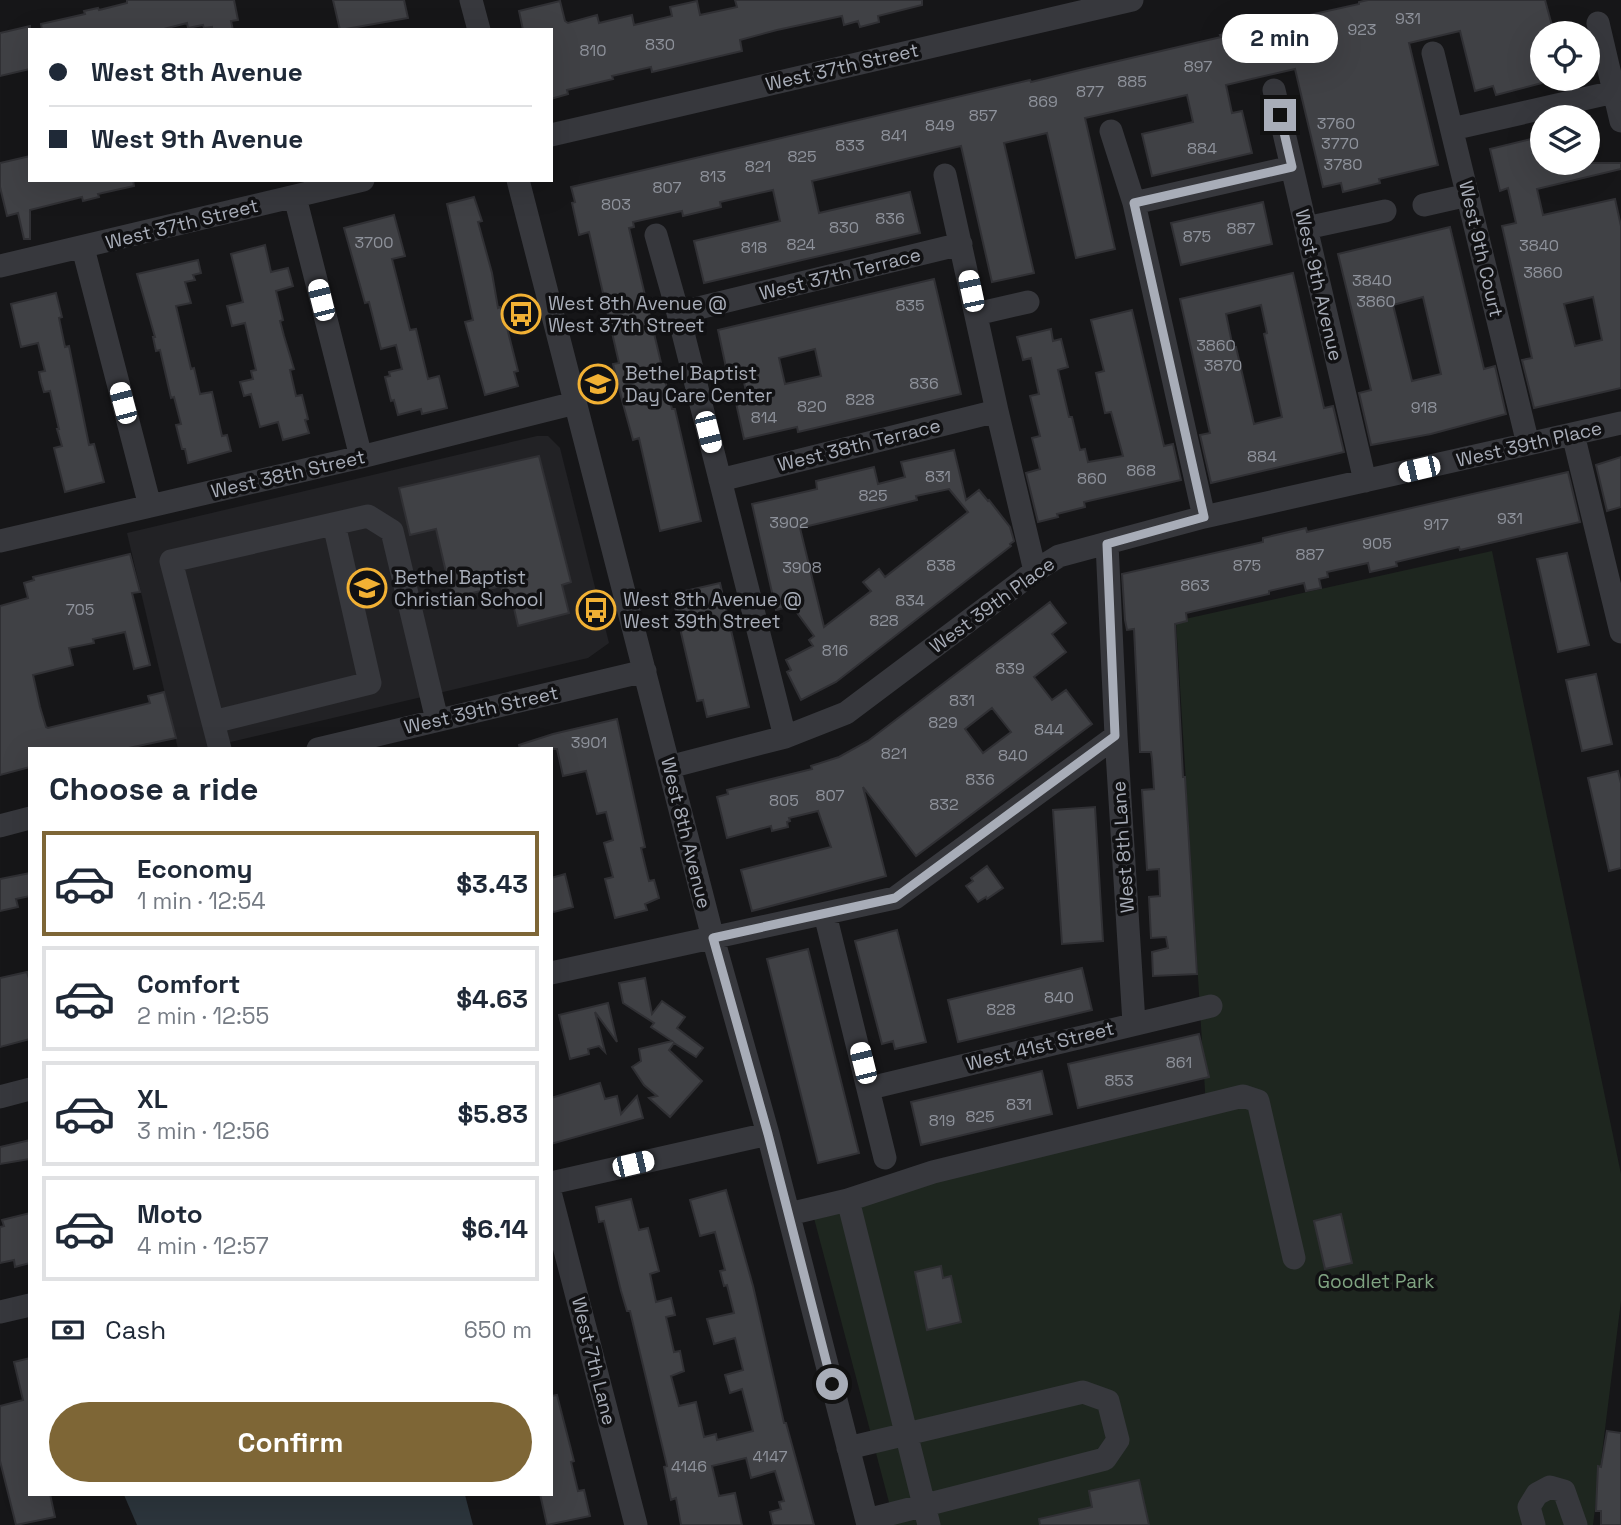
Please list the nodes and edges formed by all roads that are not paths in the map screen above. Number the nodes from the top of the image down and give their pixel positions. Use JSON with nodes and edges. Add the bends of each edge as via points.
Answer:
{"nodes":[{"id":1,"x":471,"y":0,"type":"edge"},
{"id":2,"x":1132,"y":0,"type":"edge"},
{"id":3,"x":1036,"y":11,"type":"edge"},
{"id":4,"x":478,"y":28,"type":"edge"},
{"id":5,"x":1600,"y":32,"type":"edge"},
{"id":6,"x":1433,"y":53,"type":"dead end"},
{"id":7,"x":1274,"y":90,"type":"dead end"},
{"id":8,"x":1614,"y":92,"type":"junction"},
{"id":9,"x":1621,"y":121,"type":"edge"},
{"id":10,"x":1452,"y":129,"type":"junction"},
{"id":11,"x":1111,"y":131,"type":"dead end"},
{"id":12,"x":553,"y":134,"type":"edge"},
{"id":13,"x":1292,"y":167,"type":"junction"},
{"id":14,"x":945,"y":175,"type":"dead end"},
{"id":15,"x":355,"y":182,"type":"edge"},
{"id":16,"x":519,"y":182,"type":"edge"},
{"id":17,"x":1468,"y":195,"type":"junction"},
{"id":18,"x":295,"y":197,"type":"junction"},
{"id":19,"x":1134,"y":203,"type":"junction"},
{"id":20,"x":1424,"y":205,"type":"dead end"},
{"id":21,"x":1385,"y":211,"type":"dead end"},
{"id":22,"x":1306,"y":228,"type":"junction"},
{"id":23,"x":656,"y":235,"type":"dead end"},
{"id":24,"x":961,"y":244,"type":"junction"},
{"id":25,"x":83,"y":248,"type":"junction"},
{"id":26,"x":0,"y":266,"type":"edge"},
{"id":27,"x":1028,"y":302,"type":"dead end"},
{"id":28,"x":678,"y":313,"type":"junction"},
{"id":29,"x":976,"y":314,"type":"junction"},
{"id":30,"x":575,"y":403,"type":"junction"},
{"id":31,"x":997,"y":411,"type":"junction"},
{"id":32,"x":1621,"y":423,"type":"edge"},
{"id":33,"x":1573,"y":434,"type":"junction"},
{"id":34,"x":1528,"y":444,"type":"junction"},
{"id":35,"x":360,"y":457,"type":"junction"},
{"id":36,"x":720,"y":480,"type":"junction"},
{"id":37,"x":1365,"y":481,"type":"junction"},
{"id":38,"x":150,"y":506,"type":"junction"},
{"id":39,"x":1204,"y":517,"type":"junction"},
{"id":40,"x":334,"y":524,"type":"junction"},
{"id":41,"x":0,"y":541,"type":"edge"},
{"id":42,"x":1107,"y":544,"type":"junction"},
{"id":43,"x":1035,"y":571,"type":"junction"},
{"id":44,"x":1621,"y":632,"type":"edge"},
{"id":45,"x":645,"y":671,"type":"junction"},
{"id":46,"x":437,"y":720,"type":"junction"},
{"id":47,"x":213,"y":722,"type":"junction"},
{"id":48,"x":1115,"y":736,"type":"junction"},
{"id":49,"x":785,"y":737,"type":"junction"},
{"id":50,"x":219,"y":747,"type":"edge"},
{"id":51,"x":326,"y":747,"type":"edge"},
{"id":52,"x":669,"y":767,"type":"junction"},
{"id":53,"x":28,"y":819,"type":"edge"},
{"id":54,"x":0,"y":826,"type":"edge"},
{"id":55,"x":825,"y":914,"type":"junction"},
{"id":56,"x":713,"y":938,"type":"junction"},
{"id":57,"x":553,"y":973,"type":"edge"},
{"id":58,"x":1211,"y":1006,"type":"dead end"},
{"id":59,"x":1134,"y":1023,"type":"junction"},
{"id":60,"x":870,"y":1088,"type":"junction"},
{"id":61,"x":28,"y":1090,"type":"edge"},
{"id":62,"x":0,"y":1097,"type":"edge"},
{"id":63,"x":768,"y":1134,"type":"junction"},
{"id":64,"x":885,"y":1157,"type":"dead end"},
{"id":65,"x":553,"y":1183,"type":"edge"},
{"id":66,"x":848,"y":1200,"type":"junction"},
{"id":67,"x":553,"y":1204,"type":"edge"},
{"id":68,"x":789,"y":1214,"type":"junction"},
{"id":69,"x":1294,"y":1258,"type":"dead end"},
{"id":70,"x":28,"y":1305,"type":"edge"},
{"id":71,"x":0,"y":1312,"type":"edge"},
{"id":72,"x":906,"y":1434,"type":"junction"},
{"id":73,"x":848,"y":1448,"type":"junction"},
{"id":74,"x":927,"y":1515,"type":"edge"},
{"id":75,"x":867,"y":1522,"type":"edge"},
{"id":76,"x":636,"y":1525,"type":"edge"},
{"id":77,"x":1534,"y":1525,"type":"edge"},
{"id":78,"x":1576,"y":1525,"type":"edge"}],
"edges":[{"from":1,"to":4,"type":"street"},
{"from":2,"to":3,"type":"street","name":"West 37th Street"},
{"from":3,"to":12,"type":"street","name":"West 37th Street"},
{"from":5,"to":8,"type":"street"},
{"from":6,"to":10,"type":"street","name":"West 9th Court"},
{"from":7,"to":13,"type":"street","name":"West 9th Avenue"},
{"from":8,"to":9,"type":"street"},
{"from":8,"to":10,"type":"street"},
{"from":10,"to":17,"type":"street","name":"West 9th Court"},
{"from":11,"to":19,"type":"street"},
{"from":13,"to":19,"type":"street"},
{"from":13,"to":22,"type":"street","name":"West 9th Avenue"},
{"from":14,"to":24,"type":"street"},
{"from":15,"to":18,"type":"street","name":"West 37th Street"},
{"from":16,"to":30,"type":"street","name":"West 8th Avenue"},
{"from":17,"to":20,"type":"street"},
{"from":17,"to":34,"type":"street","name":"West 9th Court"},
{"from":18,"to":25,"type":"street","name":"West 37th Street"},
{"from":18,"to":35,"type":"street"},
{"from":19,"to":39,"type":"street"},
{"from":21,"to":22,"type":"street"},
{"from":22,"to":37,"type":"street","name":"West 9th Avenue"},
{"from":23,"to":28,"type":"street"},
{"from":24,"to":28,"type":"street","name":"West 37th Terrace"},
{"from":24,"to":29,"type":"street"},
{"from":25,"to":26,"type":"street","name":"West 37th Street"},
{"from":25,"to":38,"type":"street"},
{"from":27,"to":29,"type":"street"},
{"from":28,"to":36,"type":"street"},
{"from":29,"to":31,"type":"street"},
{"from":30,"to":35,"type":"street","name":"West 38th Street"},
{"from":30,"to":45,"type":"street","name":"West 8th Avenue"},
{"from":31,"to":36,"type":"street","name":"West 38th Terrace"},
{"from":31,"to":43,"type":"street"},
{"from":32,"to":33,"type":"street","name":"West 39th Place"},
{"from":33,"to":34,"type":"street","name":"West 39th Place"},
{"from":33,"to":44,"type":"street"},
{"from":34,"to":37,"type":"street","name":"West 39th Place"},
{"from":35,"to":38,"type":"street","name":"West 38th Street"},
{"from":36,"to":49,"type":"street"},
{"from":37,"to":39,"type":"street","name":"West 39th Place"},
{"from":38,"to":41,"type":"street","name":"West 38th Street"},
{"from":39,"to":42,"type":"street","name":"West 39th Place"},
{"from":40,"to":46,"type":"street","via":[[368,516],[392,531]]},
{"from":40,"to":47,"type":"street","via":[[370,683]]},
{"from":40,"to":47,"type":"street","via":[[171,561]]},
{"from":42,"to":43,"type":"street","name":"West 39th Place","via":[[1059,556]]},
{"from":42,"to":48,"type":"street","name":"West 8th Lane"},
{"from":43,"to":49,"type":"street","name":"West 39th Place","via":[[846,713]]},
{"from":45,"to":46,"type":"street","name":"West 39th Street"},
{"from":45,"to":52,"type":"street","name":"West 8th Avenue"},
{"from":46,"to":51,"type":"street","name":"West 39th Street"},
{"from":47,"to":50,"type":"street"},
{"from":48,"to":55,"type":"street","via":[[895,898]]},
{"from":48,"to":59,"type":"street","name":"West 8th Lane"},
{"from":49,"to":52,"type":"street","name":"West 39th Place"},
{"from":52,"to":56,"type":"street","name":"West 8th Avenue"},
{"from":53,"to":54,"type":"street"},
{"from":55,"to":56,"type":"street"},
{"from":55,"to":60,"type":"street"},
{"from":56,"to":57,"type":"street"},
{"from":56,"to":63,"type":"street","name":"West 8th Avenue"},
{"from":58,"to":59,"type":"street","name":"West 41st Street"},
{"from":59,"to":60,"type":"street","name":"West 41st Street"},
{"from":60,"to":64,"type":"street"},
{"from":61,"to":62,"type":"street"},
{"from":63,"to":65,"type":"street"},
{"from":63,"to":68,"type":"street","name":"West 8th Avenue"},
{"from":66,"to":68,"type":"street"},
{"from":66,"to":69,"type":"street","via":[[933,1172],[1244,1096],[1258,1101]]},
{"from":66,"to":72,"type":"street"},
{"from":67,"to":76,"type":"street","name":"West 7th Lane"},
{"from":68,"to":73,"type":"street","name":"West 8th Avenue"},
{"from":70,"to":71,"type":"street"},
{"from":72,"to":73,"type":"street"},
{"from":72,"to":74,"type":"street"},
{"from":72,"to":74,"type":"street","via":[[1083,1392],[1108,1401],[1118,1440],[1105,1459]]},
{"from":73,"to":75,"type":"street","name":"West 8th Avenue"},
{"from":74,"to":75,"type":"street"},
{"from":77,"to":78,"type":"street","via":[[1529,1507],[1537,1494],[1550,1487],[1564,1491]]}]}
